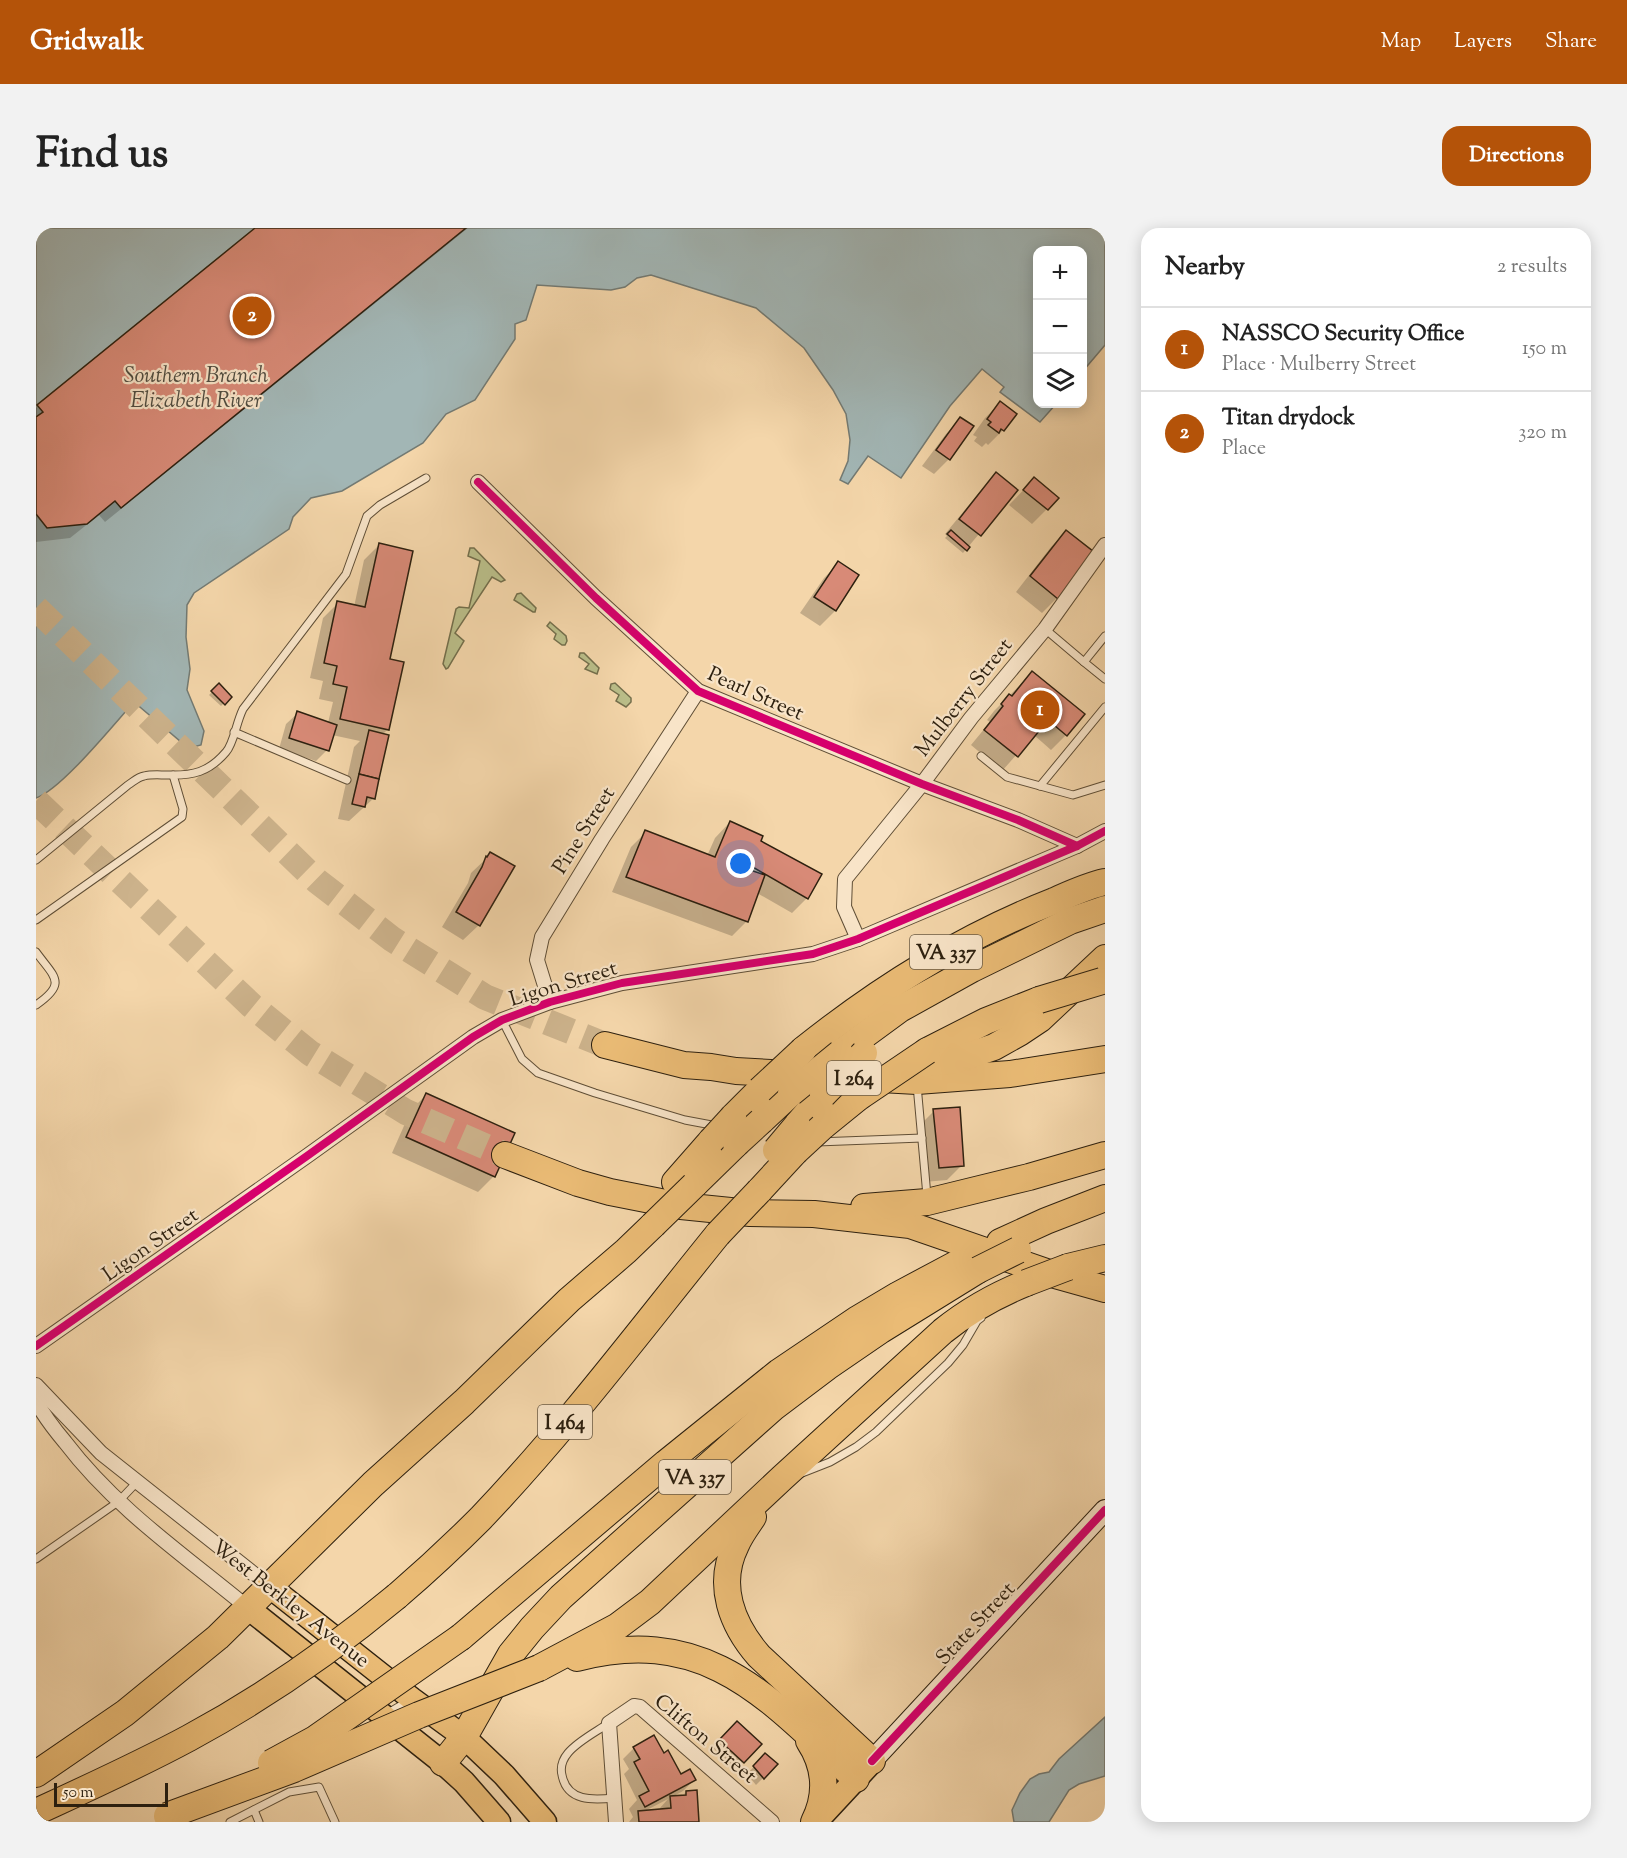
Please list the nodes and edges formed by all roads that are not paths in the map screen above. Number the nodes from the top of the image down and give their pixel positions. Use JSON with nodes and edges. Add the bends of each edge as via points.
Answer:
{"nodes":[{"id":1,"x":426,"y":478,"type":"dead end"},
{"id":2,"x":478,"y":482,"type":"dead end"},
{"id":3,"x":1105,"y":545,"type":"edge"},
{"id":4,"x":1045,"y":629,"type":"junction"},
{"id":5,"x":1105,"y":636,"type":"edge"},
{"id":6,"x":1084,"y":662,"type":"junction"},
{"id":7,"x":1105,"y":679,"type":"edge"},
{"id":8,"x":698,"y":690,"type":"junction"},
{"id":9,"x":1105,"y":707,"type":"edge"},
{"id":10,"x":234,"y":732,"type":"junction"},
{"id":11,"x":981,"y":756,"type":"dead end"},
{"id":12,"x":173,"y":775,"type":"junction"},
{"id":13,"x":347,"y":780,"type":"dead end"},
{"id":14,"x":922,"y":784,"type":"junction"},
{"id":15,"x":1105,"y":785,"type":"edge"},
{"id":16,"x":1040,"y":786,"type":"junction"},
{"id":17,"x":1105,"y":831,"type":"edge"},
{"id":18,"x":1077,"y":846,"type":"junction"},
{"id":19,"x":36,"y":860,"type":"edge"},
{"id":20,"x":1105,"y":882,"type":"edge"},
{"id":21,"x":1105,"y":909,"type":"edge"},
{"id":22,"x":36,"y":920,"type":"edge"},
{"id":23,"x":858,"y":939,"type":"junction"},
{"id":24,"x":36,"y":952,"type":"edge"},
{"id":25,"x":1104,"y":973,"type":"edge"},
{"id":26,"x":550,"y":1002,"type":"junction"},
{"id":27,"x":36,"y":1005,"type":"edge"},
{"id":28,"x":502,"y":1020,"type":"junction"},
{"id":29,"x":605,"y":1045,"type":"tunnel mouth"},
{"id":30,"x":1105,"y":1050,"type":"edge"},
{"id":31,"x":852,"y":1053,"type":"junction"},
{"id":32,"x":1105,"y":1059,"type":"edge"},
{"id":33,"x":1041,"y":1070,"type":"junction"},
{"id":34,"x":917,"y":1081,"type":"junction"},
{"id":35,"x":788,"y":1084,"type":"junction"},
{"id":36,"x":751,"y":1135,"type":"junction"},
{"id":37,"x":922,"y":1138,"type":"junction"},
{"id":38,"x":505,"y":1155,"type":"tunnel mouth"},
{"id":39,"x":1105,"y":1155,"type":"edge"},
{"id":40,"x":1105,"y":1198,"type":"edge"},
{"id":41,"x":927,"y":1202,"type":"junction"},
{"id":42,"x":1105,"y":1211,"type":"edge"},
{"id":43,"x":814,"y":1214,"type":"junction"},
{"id":44,"x":1009,"y":1246,"type":"junction"},
{"id":45,"x":1105,"y":1258,"type":"edge"},
{"id":46,"x":969,"y":1266,"type":"junction"},
{"id":47,"x":1105,"y":1289,"type":"edge"},
{"id":48,"x":988,"y":1312,"type":"dead end"},
{"id":49,"x":36,"y":1346,"type":"edge"},
{"id":50,"x":36,"y":1385,"type":"edge"},
{"id":51,"x":36,"y":1401,"type":"edge"},
{"id":52,"x":136,"y":1482,"type":"junction"},
{"id":53,"x":776,"y":1484,"type":"junction"},
{"id":54,"x":118,"y":1502,"type":"junction"},
{"id":55,"x":1105,"y":1510,"type":"edge"},
{"id":56,"x":36,"y":1559,"type":"edge"},
{"id":57,"x":269,"y":1586,"type":"junction"},
{"id":58,"x":248,"y":1608,"type":"junction"},
{"id":59,"x":539,"y":1668,"type":"junction"},
{"id":60,"x":412,"y":1699,"type":"junction"},
{"id":61,"x":384,"y":1715,"type":"junction"},
{"id":62,"x":609,"y":1723,"type":"junction"},
{"id":63,"x":798,"y":1726,"type":"junction"},
{"id":64,"x":464,"y":1737,"type":"junction"},
{"id":65,"x":443,"y":1763,"type":"junction"},
{"id":66,"x":864,"y":1770,"type":"junction"},
{"id":67,"x":36,"y":1774,"type":"edge"},
{"id":68,"x":614,"y":1798,"type":"junction"},
{"id":69,"x":36,"y":1801,"type":"edge"},
{"id":70,"x":254,"y":1810,"type":"junction"},
{"id":71,"x":41,"y":1813,"type":"edge"},
{"id":72,"x":160,"y":1819,"type":"edge"},
{"id":73,"x":230,"y":1822,"type":"edge"},
{"id":74,"x":259,"y":1822,"type":"edge"},
{"id":75,"x":335,"y":1822,"type":"edge"},
{"id":76,"x":499,"y":1822,"type":"edge"},
{"id":77,"x":545,"y":1822,"type":"edge"},
{"id":78,"x":616,"y":1822,"type":"edge"},
{"id":79,"x":772,"y":1822,"type":"edge"},
{"id":80,"x":815,"y":1822,"type":"edge"}],
"edges":[{"from":1,"to":10,"type":"lane","via":[[367,516],[346,574],[243,709]]},
{"from":2,"to":8,"type":"street","name":"Pearl Street","via":[[596,598]]},
{"from":3,"to":4,"type":"street","name":"Mulberry Street"},
{"from":4,"to":6,"type":"lane"},
{"from":4,"to":14,"type":"street","name":"Mulberry Street"},
{"from":5,"to":6,"type":"lane"},
{"from":6,"to":7,"type":"lane"},
{"from":8,"to":14,"type":"street","name":"Pearl Street"},
{"from":8,"to":26,"type":"street","name":"Pine Street","via":[[542,937],[537,960]]},
{"from":9,"to":16,"type":"lane"},
{"from":10,"to":12,"type":"lane","via":[[227,751],[213,765],[190,775]]},
{"from":10,"to":13,"type":"lane"},
{"from":11,"to":16,"type":"lane","via":[[1007,777]]},
{"from":12,"to":19,"type":"lane","via":[[142,776]]},
{"from":12,"to":22,"type":"lane","via":[[182,817]]},
{"from":14,"to":18,"type":"street","name":"Pearl Street"},
{"from":14,"to":23,"type":"street","name":"Mulberry Street","via":[[845,879],[844,907]]},
{"from":15,"to":16,"type":"lane","via":[[1072,795]]},
{"from":17,"to":18,"type":"street","name":"Ligon Street"},
{"from":18,"to":23,"type":"street","name":"Ligon Street"},
{"from":20,"to":36,"type":"highway","number":"VA 337","bridge":true,"via":[[1023,913],[969,939],[834,1025],[760,1089]]},
{"from":21,"to":31,"type":"highway","via":[[1036,936],[950,982]]},
{"from":23,"to":26,"type":"street","name":"Ligon Street","via":[[813,954],[621,983]]},
{"from":24,"to":27,"type":"lane","via":[[56,980],[50,995]]},
{"from":25,"to":35,"type":"highway","via":[[1019,1033],[975,1054],[938,1063]]},
{"from":25,"to":36,"type":"highway","bridge":true,"via":[[986,1021],[927,1051],[822,1127]]},
{"from":26,"to":28,"type":"street","name":"Ligon Street"},
{"from":28,"to":36,"type":"lane","via":[[522,1059],[538,1073],[685,1120]]},
{"from":28,"to":49,"type":"street","name":"Ligon Street","via":[[473,1036]]},
{"from":29,"to":35,"type":"highway","number":"I 264","via":[[684,1065],[763,1074]]},
{"from":30,"to":33,"type":"lane"},
{"from":31,"to":35,"type":"highway","bridge":true},
{"from":31,"to":36,"type":"highway","bridge":true,"via":[[797,1125]]},
{"from":32,"to":33,"type":"highway","number":"I 264"},
{"from":33,"to":34,"type":"highway","number":"I 264"},
{"from":34,"to":35,"type":"highway","number":"I 264"},
{"from":34,"to":37,"type":"lane"},
{"from":35,"to":36,"type":"highway"},
{"from":36,"to":37,"type":"lane","via":[[819,1142]]},
{"from":36,"to":57,"type":"highway","number":"VA 337","via":[[684,1184],[464,1402]]},
{"from":36,"to":71,"type":"highway","number":"I 464","bridge":true,"via":[[751,1190],[591,1391],[462,1536],[397,1596],[304,1667],[189,1738]]},
{"from":37,"to":41,"type":"lane"},
{"from":38,"to":43,"type":"highway","via":[[578,1183],[646,1200],[750,1213]]},
{"from":39,"to":41,"type":"highway"},
{"from":40,"to":44,"type":"highway","via":[[1046,1221]]},
{"from":41,"to":43,"type":"highway"},
{"from":42,"to":44,"type":"highway","number":"VA 337","via":[[1046,1236]]},
{"from":43,"to":47,"type":"highway","via":[[910,1225]]},
{"from":44,"to":46,"type":"highway","number":"VA 337","bridge":true},
{"from":45,"to":53,"type":"highway","bridge":true,"via":[[1068,1267],[967,1312]]},
{"from":46,"to":64,"type":"highway","number":"VA 337","via":[[783,1400],[592,1568],[511,1654]]},
{"from":46,"to":72,"type":"highway","bridge":true,"via":[[856,1320],[779,1372],[461,1637],[315,1739]]},
{"from":48,"to":53,"type":"lane","via":[[977,1321],[948,1363],[876,1432],[830,1462]]},
{"from":50,"to":52,"type":"street","name":"West Berkley Avenue","via":[[101,1453]]},
{"from":51,"to":54,"type":"street","name":"West Berkley Avenue","via":[[75,1456]]},
{"from":52,"to":54,"type":"lane"},
{"from":52,"to":57,"type":"street","name":"West Berkley Avenue"},
{"from":53,"to":59,"type":"highway","via":[[650,1602],[618,1626]]},
{"from":53,"to":66,"type":"highway","via":[[735,1545],[729,1562],[729,1605],[747,1642]]},
{"from":54,"to":56,"type":"lane"},
{"from":54,"to":58,"type":"street","name":"West Berkley Avenue"},
{"from":55,"to":66,"type":"street","name":"State Street"},
{"from":57,"to":58,"type":"highway","number":"VA 337"},
{"from":57,"to":60,"type":"main road","name":"West Berkley Avenue"},
{"from":58,"to":61,"type":"main road","name":"West Berkley Avenue"},
{"from":58,"to":67,"type":"highway","via":[[185,1666],[94,1736]]},
{"from":59,"to":63,"type":"highway","via":[[619,1650],[676,1654],[727,1671],[752,1686]]},
{"from":59,"to":72,"type":"highway","bridge":true,"via":[[294,1769]]},
{"from":60,"to":61,"type":"lane"},
{"from":60,"to":64,"type":"main road","name":"West Berkley Avenue"},
{"from":61,"to":65,"type":"main road","name":"West Berkley Avenue"},
{"from":62,"to":68,"type":"street"},
{"from":62,"to":68,"type":"lane","via":[[569,1752],[561,1771],[574,1794],[587,1799]]},
{"from":62,"to":79,"type":"street","name":"Clifton Street","via":[[634,1706],[640,1707]]},
{"from":63,"to":66,"type":"highway"},
{"from":63,"to":80,"type":"highway","via":[[818,1756],[823,1773],[823,1799]]},
{"from":64,"to":65,"type":"highway"},
{"from":64,"to":77,"type":"main road","name":"West Berkley Avenue"},
{"from":65,"to":76,"type":"main road","name":"West Berkley Avenue"},
{"from":66,"to":80,"type":"main road","name":"State Street"},
{"from":68,"to":78,"type":"street"},
{"from":69,"to":71,"type":"lane"},
{"from":70,"to":73,"type":"lane"},
{"from":70,"to":74,"type":"lane"},
{"from":70,"to":75,"type":"lane","via":[[289,1792],[319,1787]]}]}
